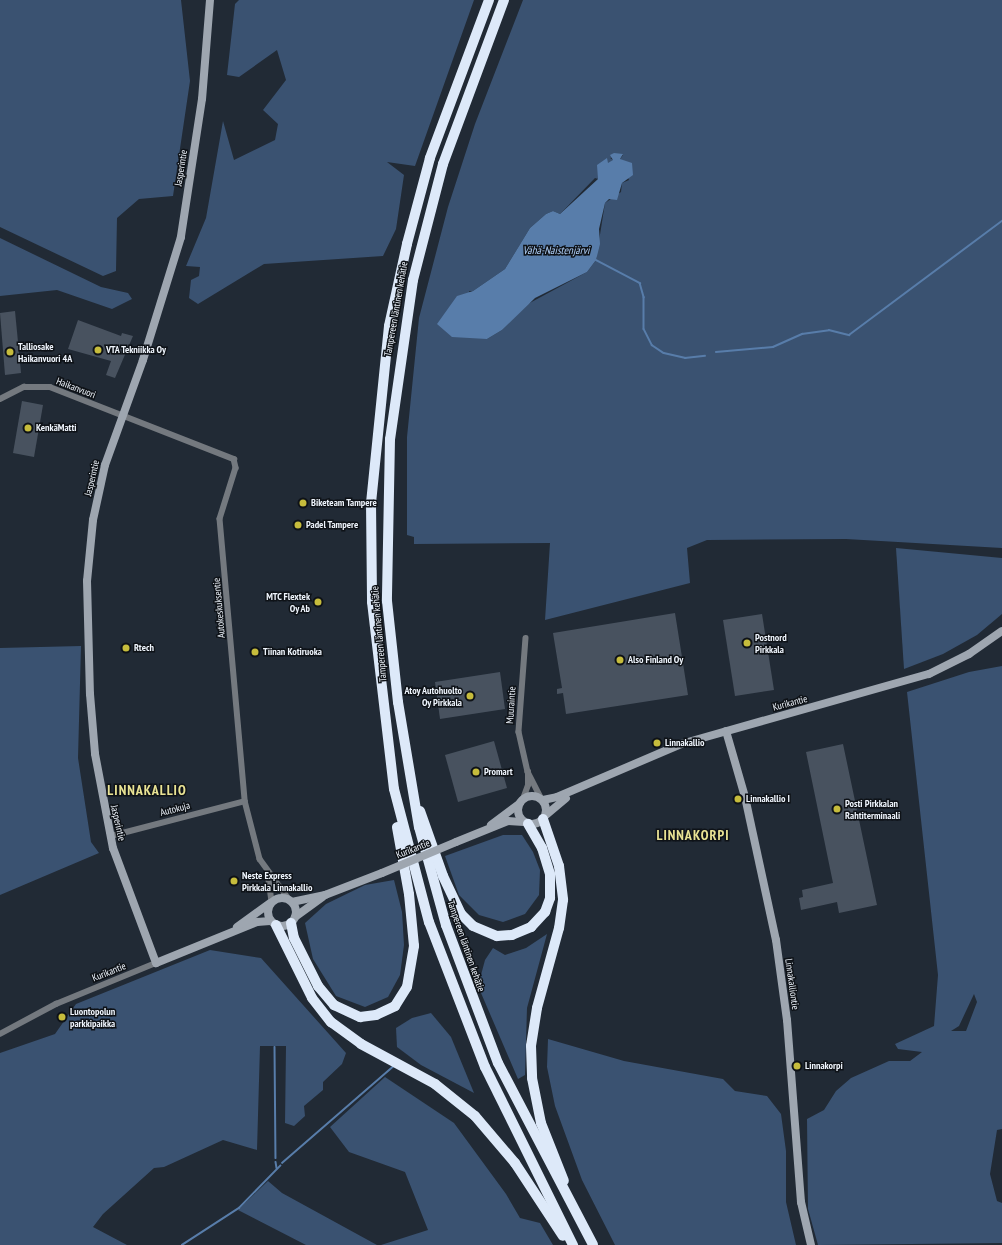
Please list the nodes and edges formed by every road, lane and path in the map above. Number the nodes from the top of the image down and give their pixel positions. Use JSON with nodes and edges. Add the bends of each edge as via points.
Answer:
{"nodes":[{"id":1,"x":210,"y":0,"type":"edge"},
{"id":2,"x":489,"y":0,"type":"edge"},
{"id":3,"x":504,"y":0,"type":"edge"},
{"id":4,"x":0,"y":399,"type":"edge"},
{"id":5,"x":122,"y":416,"type":"junction"},
{"id":6,"x":1002,"y":631,"type":"edge"},
{"id":7,"x":526,"y":638,"type":"dead end"},
{"id":8,"x":726,"y":731,"type":"junction"},
{"id":9,"x":528,"y":772,"type":"junction"},
{"id":10,"x":579,"y":788,"type":"junction"},
{"id":11,"x":394,"y":789,"type":"junction"},
{"id":12,"x":413,"y":793,"type":"junction"},
{"id":13,"x":542,"y":799,"type":"junction"},
{"id":14,"x":522,"y":800,"type":"junction"},
{"id":15,"x":245,"y":801,"type":"junction"},
{"id":16,"x":545,"y":817,"type":"junction"},
{"id":17,"x":526,"y":823,"type":"junction"},
{"id":18,"x":485,"y":830,"type":"junction"},
{"id":19,"x":110,"y":836,"type":"junction"},
{"id":20,"x":268,"y":873,"type":"junction"},
{"id":21,"x":325,"y":895,"type":"junction"},
{"id":22,"x":291,"y":900,"type":"junction"},
{"id":23,"x":271,"y":902,"type":"junction"},
{"id":24,"x":293,"y":920,"type":"junction"},
{"id":25,"x":273,"y":923,"type":"junction"},
{"id":26,"x":228,"y":935,"type":"junction"},
{"id":27,"x":156,"y":963,"type":"junction"},
{"id":28,"x":0,"y":1034,"type":"edge"},
{"id":29,"x":574,"y":1209,"type":"junction"},
{"id":30,"x":569,"y":1245,"type":"edge"},
{"id":31,"x":573,"y":1245,"type":"edge"},
{"id":32,"x":593,"y":1245,"type":"edge"},
{"id":33,"x":811,"y":1245,"type":"edge"}],
"edges":[{"from":1,"to":5,"type":"main road","name":"Jasperintie","via":[[202,99],[181,237]]},
{"from":2,"to":11,"type":"highway","name":"Tampereen läntinen kehätie","via":[[455,88],[417,204],[382,372],[371,503],[371,570],[376,642]]},
{"from":3,"to":12,"type":"highway","name":"Tampereen läntinen kehätie","via":[[441,171],[413,280],[396,378],[387,492],[387,594],[398,702]]},
{"from":4,"to":5,"type":"street","name":"Haikanvuori","via":[[8,392],[39,385]]},
{"from":5,"to":15,"type":"street","name":"Autokeskuksentie","via":[[234,459],[236,468],[220,519]]},
{"from":5,"to":19,"type":"main road","name":"Jasperintie","via":[[104,465],[88,550],[87,581],[95,754]]},
{"from":6,"to":8,"type":"main road","name":"Kurikantie","via":[[969,654],[929,674]]},
{"from":7,"to":9,"type":"street","name":"Muuraintie","via":[[518,722]]},
{"from":8,"to":10,"type":"main road","name":"Kurikantie","via":[[659,752]]},
{"from":8,"to":33,"type":"main road","name":"Linnakalliontie","via":[[745,797],[776,940],[787,1020],[801,1202]]},
{"from":9,"to":13,"type":"street","name":"Muuraintie"},
{"from":9,"to":14,"type":"street","name":"Muuraintie","via":[[528,785]]},
{"from":10,"to":13,"type":"main road","name":"Kurikantie","via":[[551,800]]},
{"from":10,"to":16,"type":"main road","name":"Kurikantie"},
{"from":11,"to":24,"type":"highway","via":[[414,946],[411,976],[399,1001],[388,1010],[369,1016],[353,1015],[334,1005],[318,986],[294,938]]},
{"from":11,"to":31,"type":"highway","name":"Tampereen läntinen kehätie","via":[[429,922],[468,1028],[504,1108]]},
{"from":12,"to":17,"type":"highway","via":[[456,905],[473,926],[490,934],[504,936],[525,931],[540,918],[550,898],[549,868],[542,848]]},
{"from":12,"to":29,"type":"highway","name":"Tampereen läntinen kehätie","via":[[433,884],[473,1003],[539,1146]]},
{"from":13,"to":14,"type":"main road","via":[[532,796]]},
{"from":13,"to":16,"type":"main road"},
{"from":14,"to":17,"type":"main road","via":[[518,810]]},
{"from":14,"to":18,"type":"main road","name":"Kurikantie"},
{"from":15,"to":19,"type":"street","name":"Autokuja"},
{"from":15,"to":20,"type":"street","name":"Autokeskuksentie","via":[[253,840]]},
{"from":16,"to":17,"type":"main road","via":[[538,824]]},
{"from":16,"to":29,"type":"highway","via":[[560,866],[564,900],[560,928],[535,1014],[531,1046],[532,1078],[541,1122]]},
{"from":17,"to":18,"type":"main road","name":"Kurikantie","via":[[514,820]]},
{"from":18,"to":21,"type":"main road","name":"Kurikantie","bridge":true},
{"from":19,"to":27,"type":"main road","name":"Jasperintie"},
{"from":20,"to":22,"type":"street","name":"Autokeskuksentie"},
{"from":20,"to":23,"type":"street","name":"Autokeskuksentie"},
{"from":21,"to":22,"type":"main road","name":"Kurikantie"},
{"from":21,"to":24,"type":"main road","name":"Kurikantie"},
{"from":22,"to":23,"type":"main road","via":[[280,897]]},
{"from":22,"to":24,"type":"main road"},
{"from":23,"to":25,"type":"main road","via":[[267,912]]},
{"from":23,"to":26,"type":"main road","name":"Kurikantie"},
{"from":24,"to":25,"type":"main road"},
{"from":25,"to":26,"type":"main road","name":"Kurikantie","via":[[257,922]]},
{"from":25,"to":30,"type":"highway","via":[[312,998],[331,1022],[361,1044],[435,1084],[475,1116],[515,1163]]},
{"from":26,"to":27,"type":"main road","name":"Kurikantie"},
{"from":27,"to":28,"type":"street","name":"Kurikantie","via":[[56,1004]]},
{"from":29,"to":32,"type":"highway","name":"Tampereen läntinen kehätie"}]}
